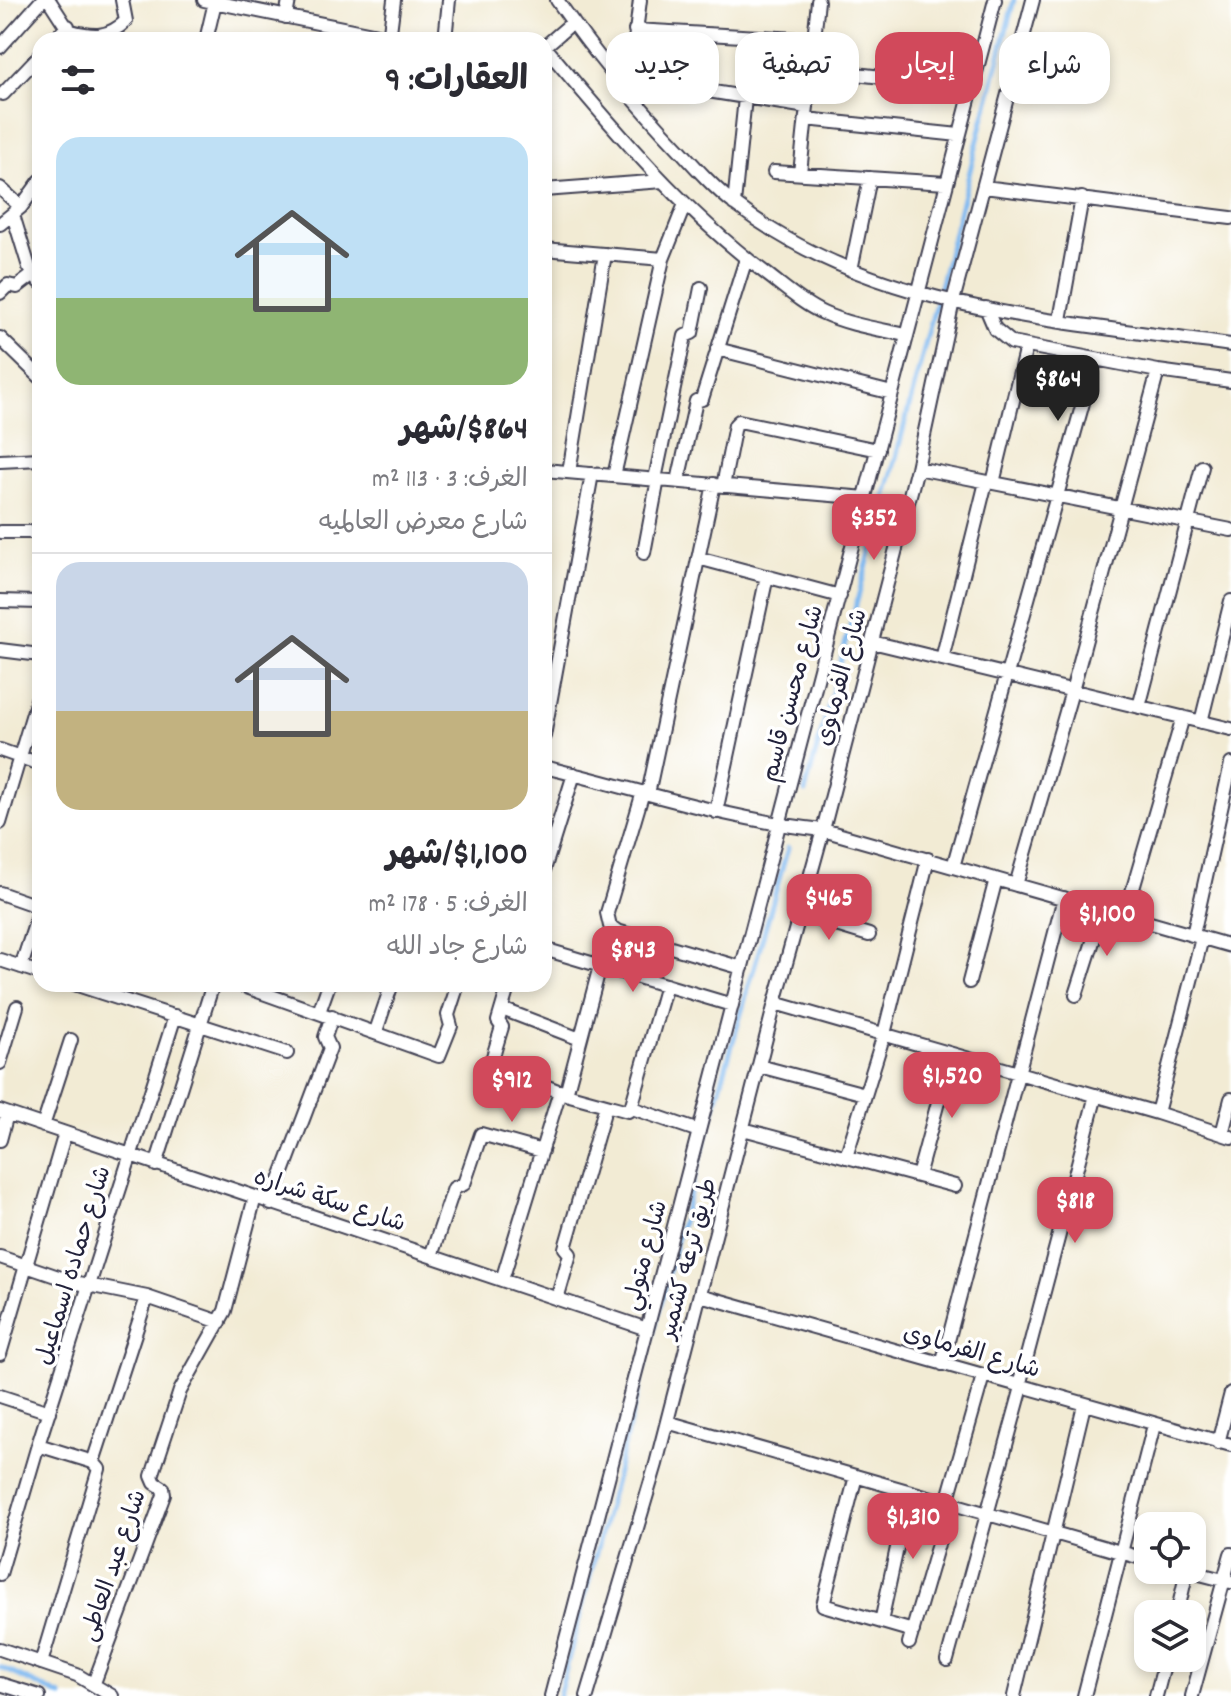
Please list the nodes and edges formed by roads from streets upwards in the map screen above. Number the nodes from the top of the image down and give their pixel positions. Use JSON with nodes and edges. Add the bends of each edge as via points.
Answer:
{"nodes":[{"id":1,"x":42,"y":0,"type":"edge"},
{"id":2,"x":49,"y":0,"type":"edge"},
{"id":3,"x":122,"y":0,"type":"edge"},
{"id":4,"x":289,"y":0,"type":"edge"},
{"id":5,"x":394,"y":0,"type":"edge"},
{"id":6,"x":449,"y":0,"type":"edge"},
{"id":7,"x":557,"y":0,"type":"edge"},
{"id":8,"x":640,"y":0,"type":"edge"},
{"id":9,"x":995,"y":0,"type":"edge"},
{"id":10,"x":1033,"y":0,"type":"edge"},
{"id":11,"x":214,"y":1,"type":"edge"},
{"id":12,"x":818,"y":1,"type":"edge"},
{"id":13,"x":286,"y":17,"type":"junction"},
{"id":14,"x":126,"y":21,"type":"junction"},
{"id":15,"x":573,"y":22,"type":"junction"},
{"id":16,"x":330,"y":26,"type":"junction"},
{"id":17,"x":635,"y":30,"type":"joint"},
{"id":18,"x":71,"y":32,"type":"edge"},
{"id":19,"x":112,"y":32,"type":"edge"},
{"id":20,"x":121,"y":32,"type":"edge"},
{"id":21,"x":208,"y":32,"type":"edge"},
{"id":22,"x":330,"y":32,"type":"edge"},
{"id":23,"x":360,"y":32,"type":"edge"},
{"id":24,"x":394,"y":32,"type":"edge"},
{"id":25,"x":446,"y":32,"type":"edge"},
{"id":26,"x":815,"y":32,"type":"edge"},
{"id":27,"x":735,"y":36,"type":"edge"},
{"id":28,"x":552,"y":40,"type":"edge"},
{"id":29,"x":983,"y":44,"type":"edge"},
{"id":30,"x":0,"y":47,"type":"edge"},
{"id":31,"x":552,"y":56,"type":"edge"},
{"id":32,"x":606,"y":60,"type":"edge"},
{"id":33,"x":32,"y":63,"type":"edge"},
{"id":34,"x":3,"y":94,"type":"dead end"},
{"id":35,"x":643,"y":104,"type":"edge"},
{"id":36,"x":744,"y":104,"type":"edge"},
{"id":37,"x":769,"y":104,"type":"edge"},
{"id":38,"x":807,"y":104,"type":"edge"},
{"id":39,"x":967,"y":104,"type":"edge"},
{"id":40,"x":806,"y":113,"type":"junction"},
{"id":41,"x":959,"y":135,"type":"junction"},
{"id":42,"x":774,"y":172,"type":"dead end"},
{"id":43,"x":800,"y":173,"type":"junction"},
{"id":44,"x":870,"y":178,"type":"junction"},
{"id":45,"x":663,"y":181,"type":"junction"},
{"id":46,"x":946,"y":183,"type":"junction"},
{"id":47,"x":984,"y":187,"type":"junction"},
{"id":48,"x":0,"y":188,"type":"edge"},
{"id":49,"x":552,"y":189,"type":"edge"},
{"id":50,"x":32,"y":191,"type":"edge"},
{"id":51,"x":1082,"y":198,"type":"junction"},
{"id":52,"x":685,"y":204,"type":"junction"},
{"id":53,"x":734,"y":204,"type":"junction"},
{"id":54,"x":17,"y":211,"type":"junction"},
{"id":55,"x":1231,"y":218,"type":"edge"},
{"id":56,"x":0,"y":224,"type":"edge"},
{"id":57,"x":552,"y":250,"type":"edge"},
{"id":58,"x":605,"y":254,"type":"junction"},
{"id":59,"x":663,"y":259,"type":"junction"},
{"id":60,"x":746,"y":259,"type":"junction"},
{"id":61,"x":32,"y":261,"type":"edge"},
{"id":62,"x":851,"y":270,"type":"junction"},
{"id":63,"x":32,"y":280,"type":"edge"},
{"id":64,"x":701,"y":288,"type":"dead end"},
{"id":65,"x":918,"y":292,"type":"junction"},
{"id":66,"x":0,"y":293,"type":"edge"},
{"id":67,"x":953,"y":301,"type":"junction"},
{"id":68,"x":986,"y":308,"type":"junction"},
{"id":69,"x":1060,"y":320,"type":"junction"},
{"id":70,"x":906,"y":335,"type":"junction"},
{"id":71,"x":0,"y":338,"type":"edge"},
{"id":72,"x":1231,"y":345,"type":"edge"},
{"id":73,"x":1026,"y":347,"type":"junction"},
{"id":74,"x":717,"y":349,"type":"junction"},
{"id":75,"x":1095,"y":360,"type":"junction"},
{"id":76,"x":32,"y":369,"type":"edge"},
{"id":77,"x":1158,"y":371,"type":"junction"},
{"id":78,"x":1231,"y":381,"type":"edge"},
{"id":79,"x":892,"y":393,"type":"junction"},
{"id":80,"x":878,"y":450,"type":"junction"},
{"id":81,"x":32,"y":459,"type":"edge"},
{"id":82,"x":0,"y":461,"type":"edge"},
{"id":83,"x":1202,"y":467,"type":"dead end"},
{"id":84,"x":917,"y":468,"type":"junction"},
{"id":85,"x":552,"y":471,"type":"edge"},
{"id":86,"x":569,"y":472,"type":"junction"},
{"id":87,"x":592,"y":474,"type":"junction"},
{"id":88,"x":614,"y":476,"type":"junction"},
{"id":89,"x":657,"y":479,"type":"junction"},
{"id":90,"x":678,"y":481,"type":"junction"},
{"id":91,"x":990,"y":482,"type":"junction"},
{"id":92,"x":719,"y":485,"type":"junction"},
{"id":93,"x":1057,"y":496,"type":"junction"},
{"id":94,"x":866,"y":498,"type":"junction"},
{"id":95,"x":1121,"y":509,"type":"junction"},
{"id":96,"x":1187,"y":522,"type":"junction"},
{"id":97,"x":1231,"y":530,"type":"edge"},
{"id":98,"x":0,"y":532,"type":"edge"},
{"id":99,"x":32,"y":532,"type":"edge"},
{"id":100,"x":644,"y":553,"type":"dead end"},
{"id":101,"x":698,"y":558,"type":"junction"},
{"id":102,"x":767,"y":576,"type":"junction"},
{"id":103,"x":840,"y":596,"type":"junction"},
{"id":104,"x":0,"y":601,"type":"edge"},
{"id":105,"x":1231,"y":601,"type":"edge"},
{"id":106,"x":32,"y":602,"type":"edge"},
{"id":107,"x":872,"y":642,"type":"junction"},
{"id":108,"x":0,"y":650,"type":"edge"},
{"id":109,"x":32,"y":654,"type":"edge"},
{"id":110,"x":942,"y":659,"type":"junction"},
{"id":111,"x":1009,"y":675,"type":"junction"},
{"id":112,"x":1072,"y":691,"type":"junction"},
{"id":113,"x":552,"y":692,"type":"edge"},
{"id":114,"x":1139,"y":707,"type":"junction"},
{"id":115,"x":32,"y":717,"type":"edge"},
{"id":116,"x":1183,"y":717,"type":"junction"},
{"id":117,"x":1201,"y":722,"type":"junction"},
{"id":118,"x":1231,"y":729,"type":"edge"},
{"id":119,"x":0,"y":750,"type":"edge"},
{"id":120,"x":20,"y":757,"type":"junction"},
{"id":121,"x":32,"y":761,"type":"edge"},
{"id":122,"x":1231,"y":764,"type":"edge"},
{"id":123,"x":552,"y":769,"type":"edge"},
{"id":124,"x":574,"y":774,"type":"junction"},
{"id":125,"x":1228,"y":788,"type":"edge"},
{"id":126,"x":646,"y":793,"type":"junction"},
{"id":127,"x":716,"y":812,"type":"junction"},
{"id":128,"x":0,"y":823,"type":"edge"},
{"id":129,"x":779,"y":825,"type":"junction"},
{"id":130,"x":823,"y":830,"type":"junction"},
{"id":131,"x":552,"y":844,"type":"edge"},
{"id":132,"x":928,"y":859,"type":"junction"},
{"id":133,"x":953,"y":867,"type":"junction"},
{"id":134,"x":996,"y":879,"type":"junction"},
{"id":135,"x":1016,"y":885,"type":"junction"},
{"id":136,"x":0,"y":893,"type":"edge"},
{"id":137,"x":1064,"y":898,"type":"junction"},
{"id":138,"x":32,"y":905,"type":"edge"},
{"id":139,"x":1103,"y":910,"type":"junction"},
{"id":140,"x":800,"y":914,"type":"junction"},
{"id":141,"x":1125,"y":916,"type":"junction"},
{"id":142,"x":32,"y":933,"type":"edge"},
{"id":143,"x":869,"y":935,"type":"dead end"},
{"id":144,"x":1197,"y":936,"type":"junction"},
{"id":145,"x":1231,"y":946,"type":"edge"},
{"id":146,"x":552,"y":951,"type":"edge"},
{"id":147,"x":0,"y":960,"type":"edge"},
{"id":148,"x":600,"y":966,"type":"junction"},
{"id":149,"x":21,"y":967,"type":"junction"},
{"id":150,"x":742,"y":968,"type":"junction"},
{"id":151,"x":32,"y":970,"type":"edge"},
{"id":152,"x":969,"y":982,"type":"dead end"},
{"id":153,"x":666,"y":985,"type":"junction"},
{"id":154,"x":99,"y":992,"type":"edge"},
{"id":155,"x":210,"y":992,"type":"edge"},
{"id":156,"x":276,"y":992,"type":"edge"},
{"id":157,"x":328,"y":992,"type":"edge"},
{"id":158,"x":389,"y":992,"type":"edge"},
{"id":159,"x":455,"y":992,"type":"edge"},
{"id":160,"x":507,"y":992,"type":"edge"},
{"id":161,"x":1076,"y":995,"type":"dead end"},
{"id":162,"x":775,"y":1003,"type":"junction"},
{"id":163,"x":732,"y":1005,"type":"junction"},
{"id":164,"x":17,"y":1007,"type":"dead end"},
{"id":165,"x":502,"y":1009,"type":"junction"},
{"id":166,"x":325,"y":1014,"type":"junction"},
{"id":167,"x":175,"y":1016,"type":"junction"},
{"id":168,"x":200,"y":1025,"type":"junction"},
{"id":169,"x":376,"y":1031,"type":"junction"},
{"id":170,"x":884,"y":1034,"type":"junction"},
{"id":171,"x":580,"y":1039,"type":"junction"},
{"id":172,"x":71,"y":1040,"type":"dead end"},
{"id":173,"x":287,"y":1053,"type":"dead end"},
{"id":174,"x":951,"y":1054,"type":"junction"},
{"id":175,"x":0,"y":1063,"type":"edge"},
{"id":176,"x":759,"y":1066,"type":"junction"},
{"id":177,"x":1019,"y":1073,"type":"junction"},
{"id":178,"x":563,"y":1093,"type":"junction"},
{"id":179,"x":865,"y":1094,"type":"junction"},
{"id":180,"x":1096,"y":1095,"type":"junction"},
{"id":181,"x":1231,"y":1099,"type":"edge"},
{"id":182,"x":606,"y":1105,"type":"junction"},
{"id":183,"x":631,"y":1108,"type":"junction"},
{"id":184,"x":4,"y":1112,"type":"edge"},
{"id":185,"x":1157,"y":1113,"type":"junction"},
{"id":186,"x":43,"y":1126,"type":"junction"},
{"id":187,"x":743,"y":1129,"type":"junction"},
{"id":188,"x":699,"y":1131,"type":"junction"},
{"id":189,"x":65,"y":1133,"type":"junction"},
{"id":190,"x":1226,"y":1136,"type":"edge"},
{"id":191,"x":0,"y":1140,"type":"edge"},
{"id":192,"x":542,"y":1151,"type":"junction"},
{"id":193,"x":129,"y":1156,"type":"junction"},
{"id":194,"x":846,"y":1157,"type":"junction"},
{"id":195,"x":156,"y":1165,"type":"junction"},
{"id":196,"x":918,"y":1176,"type":"junction"},
{"id":197,"x":955,"y":1186,"type":"dead end"},
{"id":198,"x":255,"y":1197,"type":"junction"},
{"id":199,"x":271,"y":1204,"type":"junction"},
{"id":200,"x":431,"y":1256,"type":"junction"},
{"id":201,"x":0,"y":1257,"type":"edge"},
{"id":202,"x":27,"y":1266,"type":"junction"},
{"id":203,"x":502,"y":1280,"type":"junction"},
{"id":204,"x":90,"y":1287,"type":"junction"},
{"id":205,"x":700,"y":1295,"type":"junction"},
{"id":206,"x":147,"y":1297,"type":"junction"},
{"id":207,"x":557,"y":1299,"type":"junction"},
{"id":208,"x":220,"y":1322,"type":"junction"},
{"id":209,"x":647,"y":1329,"type":"junction"},
{"id":210,"x":0,"y":1354,"type":"edge"},
{"id":211,"x":942,"y":1364,"type":"junction"},
{"id":212,"x":983,"y":1376,"type":"junction"},
{"id":213,"x":1020,"y":1387,"type":"junction"},
{"id":214,"x":1231,"y":1393,"type":"edge"},
{"id":215,"x":0,"y":1396,"type":"edge"},
{"id":216,"x":1084,"y":1405,"type":"junction"},
{"id":217,"x":49,"y":1412,"type":"junction"},
{"id":218,"x":667,"y":1422,"type":"junction"},
{"id":219,"x":1154,"y":1425,"type":"junction"},
{"id":220,"x":1224,"y":1444,"type":"edge"},
{"id":221,"x":38,"y":1445,"type":"junction"},
{"id":222,"x":93,"y":1462,"type":"junction"},
{"id":223,"x":856,"y":1476,"type":"junction"},
{"id":224,"x":909,"y":1492,"type":"junction"},
{"id":225,"x":949,"y":1503,"type":"junction"},
{"id":226,"x":987,"y":1515,"type":"junction"},
{"id":227,"x":1055,"y":1534,"type":"junction"},
{"id":228,"x":1123,"y":1553,"type":"junction"},
{"id":229,"x":1231,"y":1554,"type":"edge"},
{"id":230,"x":1134,"y":1556,"type":"edge"},
{"id":231,"x":0,"y":1574,"type":"edge"},
{"id":232,"x":1206,"y":1576,"type":"edge"},
{"id":233,"x":1227,"y":1582,"type":"edge"},
{"id":234,"x":881,"y":1622,"type":"junction"},
{"id":235,"x":0,"y":1649,"type":"edge"},
{"id":236,"x":947,"y":1660,"type":"dead end"},
{"id":237,"x":41,"y":1663,"type":"junction"},
{"id":238,"x":1162,"y":1672,"type":"edge"},
{"id":239,"x":94,"y":1683,"type":"junction"},
{"id":240,"x":0,"y":1684,"type":"edge"},
{"id":241,"x":39,"y":1696,"type":"edge"},
{"id":242,"x":112,"y":1696,"type":"edge"},
{"id":243,"x":551,"y":1696,"type":"edge"},
{"id":244,"x":587,"y":1696,"type":"edge"},
{"id":245,"x":1014,"y":1696,"type":"edge"},
{"id":246,"x":1084,"y":1696,"type":"edge"},
{"id":247,"x":1156,"y":1696,"type":"edge"},
{"id":248,"x":1192,"y":1696,"type":"edge"}],
"edges":[{"from":1,"to":30,"type":"street"},
{"from":2,"to":18,"type":"street"},
{"from":3,"to":14,"type":"street"},
{"from":4,"to":13,"type":"street"},
{"from":5,"to":24,"type":"street"},
{"from":6,"to":25,"type":"street"},
{"from":7,"to":15,"type":"street"},
{"from":8,"to":17,"type":"street"},
{"from":9,"to":29,"type":"street","name":"شارع محسن قاسم"},
{"from":10,"to":47,"type":"street","name":"شارع الفرماوى"},
{"from":11,"to":13,"type":"street"},
{"from":11,"to":21,"type":"street"},
{"from":12,"to":26,"type":"street"},
{"from":13,"to":16,"type":"street"},
{"from":14,"to":19,"type":"street"},
{"from":14,"to":20,"type":"street"},
{"from":15,"to":28,"type":"street"},
{"from":15,"to":32,"type":"street"},
{"from":16,"to":22,"type":"street"},
{"from":16,"to":23,"type":"street"},
{"from":17,"to":27,"type":"street"},
{"from":31,"to":45,"type":"street"},
{"from":33,"to":34,"type":"street"},
{"from":35,"to":53,"type":"street"},
{"from":36,"to":53,"type":"street"},
{"from":37,"to":40,"type":"street"},
{"from":38,"to":40,"type":"street"},
{"from":39,"to":41,"type":"street","name":"شارع محسن قاسم"},
{"from":40,"to":41,"type":"street"},
{"from":40,"to":43,"type":"street"},
{"from":41,"to":46,"type":"street","name":"شارع محسن قاسم"},
{"from":42,"to":43,"type":"street"},
{"from":43,"to":44,"type":"street"},
{"from":44,"to":46,"type":"street"},
{"from":44,"to":62,"type":"street"},
{"from":45,"to":49,"type":"street"},
{"from":45,"to":52,"type":"street"},
{"from":46,"to":65,"type":"street","name":"شارع محسن قاسم"},
{"from":47,"to":51,"type":"street"},
{"from":47,"to":67,"type":"street","name":"شارع الفرماوى"},
{"from":48,"to":54,"type":"street"},
{"from":50,"to":54,"type":"street"},
{"from":51,"to":55,"type":"street"},
{"from":51,"to":69,"type":"street"},
{"from":52,"to":59,"type":"street"},
{"from":52,"to":60,"type":"street"},
{"from":53,"to":62,"type":"street"},
{"from":54,"to":56,"type":"street"},
{"from":54,"to":61,"type":"street"},
{"from":57,"to":58,"type":"street"},
{"from":58,"to":59,"type":"street"},
{"from":58,"to":86,"type":"street"},
{"from":59,"to":88,"type":"street"},
{"from":60,"to":70,"type":"street","via":[[823,313]]},
{"from":60,"to":74,"type":"street"},
{"from":62,"to":65,"type":"street"},
{"from":63,"to":66,"type":"street","via":[[17,287],[10,284]]},
{"from":64,"to":89,"type":"street","via":[[692,333],[685,336]]},
{"from":65,"to":67,"type":"street"},
{"from":65,"to":70,"type":"street","name":"شارع محسن قاسم"},
{"from":67,"to":68,"type":"street"},
{"from":67,"to":84,"type":"street","name":"شارع الفرماوى"},
{"from":68,"to":69,"type":"street"},
{"from":68,"to":73,"type":"street","via":[[1003,337]]},
{"from":69,"to":72,"type":"street"},
{"from":70,"to":79,"type":"street","name":"شارع محسن قاسم"},
{"from":71,"to":76,"type":"street"},
{"from":73,"to":75,"type":"street"},
{"from":73,"to":91,"type":"street"},
{"from":74,"to":79,"type":"street"},
{"from":74,"to":90,"type":"street","via":[[702,399],[696,401]]},
{"from":75,"to":77,"type":"street"},
{"from":75,"to":93,"type":"street"},
{"from":77,"to":78,"type":"street"},
{"from":77,"to":95,"type":"street"},
{"from":79,"to":80,"type":"street","name":"شارع محسن قاسم"},
{"from":80,"to":92,"type":"street","via":[[739,421]]},
{"from":80,"to":94,"type":"street","name":"شارع محسن قاسم"},
{"from":81,"to":82,"type":"street"},
{"from":83,"to":96,"type":"street"},
{"from":84,"to":91,"type":"street"},
{"from":84,"to":107,"type":"street","name":"شارع الفرماوى"},
{"from":85,"to":86,"type":"street"},
{"from":86,"to":87,"type":"street"},
{"from":87,"to":88,"type":"street"},
{"from":87,"to":113,"type":"street"},
{"from":88,"to":89,"type":"street"},
{"from":89,"to":90,"type":"street"},
{"from":89,"to":100,"type":"street"},
{"from":90,"to":92,"type":"street"},
{"from":91,"to":93,"type":"street"},
{"from":91,"to":110,"type":"street"},
{"from":92,"to":94,"type":"street"},
{"from":92,"to":101,"type":"street"},
{"from":93,"to":95,"type":"street"},
{"from":93,"to":111,"type":"street"},
{"from":94,"to":103,"type":"street","name":"شارع محسن قاسم"},
{"from":95,"to":96,"type":"street"},
{"from":95,"to":112,"type":"street"},
{"from":96,"to":97,"type":"street"},
{"from":96,"to":114,"type":"street"},
{"from":98,"to":99,"type":"street"},
{"from":101,"to":102,"type":"street"},
{"from":101,"to":126,"type":"street"},
{"from":102,"to":103,"type":"street"},
{"from":102,"to":127,"type":"street"},
{"from":103,"to":129,"type":"street","name":"شارع محسن قاسم"},
{"from":104,"to":106,"type":"street"},
{"from":105,"to":117,"type":"street"},
{"from":107,"to":110,"type":"street"},
{"from":107,"to":130,"type":"street","name":"شارع الفرماوى"},
{"from":108,"to":109,"type":"street"},
{"from":110,"to":111,"type":"street"},
{"from":111,"to":112,"type":"street"},
{"from":111,"to":133,"type":"street"},
{"from":112,"to":114,"type":"street"},
{"from":112,"to":135,"type":"street"},
{"from":114,"to":116,"type":"street"},
{"from":115,"to":120,"type":"street"},
{"from":116,"to":117,"type":"street"},
{"from":116,"to":141,"type":"street"},
{"from":117,"to":118,"type":"street"},
{"from":119,"to":120,"type":"street"},
{"from":120,"to":121,"type":"street"},
{"from":120,"to":128,"type":"street"},
{"from":122,"to":125,"type":"street"},
{"from":123,"to":124,"type":"street"},
{"from":124,"to":126,"type":"street"},
{"from":124,"to":131,"type":"street"},
{"from":125,"to":144,"type":"street"},
{"from":126,"to":127,"type":"street"},
{"from":126,"to":150,"type":"street","via":[[607,922],[617,931]]},
{"from":127,"to":129,"type":"street"},
{"from":129,"to":130,"type":"street"},
{"from":129,"to":150,"type":"street","name":"شارع متولي"},
{"from":130,"to":132,"type":"street"},
{"from":130,"to":140,"type":"street","name":"طريق ترعه كشمير"},
{"from":132,"to":133,"type":"street"},
{"from":132,"to":170,"type":"street"},
{"from":133,"to":134,"type":"street"},
{"from":134,"to":135,"type":"street"},
{"from":134,"to":152,"type":"street"},
{"from":135,"to":137,"type":"street"},
{"from":136,"to":138,"type":"street"},
{"from":137,"to":139,"type":"street"},
{"from":137,"to":177,"type":"street"},
{"from":139,"to":141,"type":"street"},
{"from":139,"to":161,"type":"street"},
{"from":140,"to":143,"type":"street"},
{"from":140,"to":162,"type":"street","name":"طريق ترعه كشمير"},
{"from":141,"to":144,"type":"street"},
{"from":142,"to":149,"type":"street"},
{"from":144,"to":145,"type":"street"},
{"from":144,"to":185,"type":"street"},
{"from":146,"to":148,"type":"street"},
{"from":147,"to":149,"type":"street"},
{"from":148,"to":153,"type":"street"},
{"from":148,"to":171,"type":"street"},
{"from":149,"to":151,"type":"street"},
{"from":150,"to":163,"type":"street","name":"شارع متولي"},
{"from":153,"to":163,"type":"street"},
{"from":153,"to":183,"type":"street"},
{"from":154,"to":167,"type":"street"},
{"from":155,"to":168,"type":"street"},
{"from":156,"to":166,"type":"street"},
{"from":157,"to":166,"type":"street"},
{"from":158,"to":169,"type":"street"},
{"from":159,"to":169,"type":"street","via":[[448,1015],[451,1026],[439,1056]]},
{"from":160,"to":165,"type":"street"},
{"from":162,"to":170,"type":"street"},
{"from":162,"to":176,"type":"street","name":"طريق ترعه كشمير"},
{"from":163,"to":188,"type":"street","name":"شارع متولي"},
{"from":164,"to":175,"type":"street"},
{"from":165,"to":171,"type":"street"},
{"from":165,"to":178,"type":"street","via":[[492,1065]]},
{"from":166,"to":169,"type":"street"},
{"from":166,"to":199,"type":"street","via":[[330,1048]]},
{"from":167,"to":168,"type":"street"},
{"from":167,"to":193,"type":"street","name":"شارع حماده اسماعيل"},
{"from":168,"to":173,"type":"street"},
{"from":168,"to":195,"type":"street"},
{"from":170,"to":174,"type":"street"},
{"from":170,"to":179,"type":"street"},
{"from":171,"to":178,"type":"street"},
{"from":172,"to":186,"type":"street"},
{"from":174,"to":177,"type":"street"},
{"from":174,"to":196,"type":"street"},
{"from":176,"to":179,"type":"street"},
{"from":176,"to":187,"type":"street","name":"طريق ترعه كشمير"},
{"from":177,"to":180,"type":"street"},
{"from":177,"to":211,"type":"street"},
{"from":178,"to":182,"type":"street"},
{"from":178,"to":192,"type":"street"},
{"from":179,"to":194,"type":"street"},
{"from":180,"to":185,"type":"street"},
{"from":180,"to":213,"type":"street"},
{"from":181,"to":190,"type":"street"},
{"from":182,"to":183,"type":"street"},
{"from":182,"to":207,"type":"street","via":[[565,1248],[570,1254]]},
{"from":183,"to":188,"type":"street"},
{"from":184,"to":186,"type":"street","name":"شارع سكة شراره"},
{"from":184,"to":191,"type":"street"},
{"from":185,"to":190,"type":"street"},
{"from":186,"to":189,"type":"street","name":"شارع سكة شراره"},
{"from":187,"to":194,"type":"street"},
{"from":187,"to":205,"type":"street","name":"طريق ترعه كشمير"},
{"from":188,"to":209,"type":"street","name":"شارع متولي"},
{"from":189,"to":193,"type":"street","name":"شارع سكة شراره"},
{"from":189,"to":202,"type":"street"},
{"from":192,"to":200,"type":"street","via":[[481,1134],[464,1184],[454,1188]]},
{"from":192,"to":203,"type":"street"},
{"from":193,"to":195,"type":"street","name":"شارع سكة شراره"},
{"from":193,"to":204,"type":"street","name":"شارع حماده اسماعيل"},
{"from":194,"to":196,"type":"street"},
{"from":195,"to":198,"type":"street","name":"شارع سكة شراره"},
{"from":196,"to":197,"type":"street"},
{"from":198,"to":199,"type":"street","name":"شارع سكة شراره"},
{"from":198,"to":208,"type":"street","name":"شارع عبد العاطى"},
{"from":199,"to":200,"type":"street","name":"شارع سكة شراره"},
{"from":200,"to":203,"type":"street","name":"شارع سكة شراره"},
{"from":201,"to":202,"type":"street"},
{"from":202,"to":204,"type":"street"},
{"from":202,"to":210,"type":"street"},
{"from":203,"to":207,"type":"street","name":"شارع سكة شراره"},
{"from":204,"to":206,"type":"street"},
{"from":204,"to":217,"type":"street","name":"شارع حماده اسماعيل"},
{"from":205,"to":211,"type":"street","name":"شارع الفرماوى"},
{"from":205,"to":218,"type":"street","name":"طريق ترعه كشمير"},
{"from":206,"to":208,"type":"street"},
{"from":206,"to":222,"type":"street"},
{"from":207,"to":209,"type":"street","name":"شارع سكة شراره"},
{"from":208,"to":239,"type":"street","name":"شارع عبد العاطى","via":[[173,1408],[152,1476],[164,1495]]},
{"from":209,"to":243,"type":"street","name":"شارع متولي"},
{"from":211,"to":212,"type":"street","name":"شارع الفرماوى"},
{"from":212,"to":213,"type":"street","name":"شارع الفرماوى"},
{"from":212,"to":225,"type":"street"},
{"from":213,"to":216,"type":"street","name":"شارع الفرماوى"},
{"from":213,"to":226,"type":"street"},
{"from":214,"to":220,"type":"street"},
{"from":215,"to":217,"type":"street"},
{"from":216,"to":219,"type":"street","name":"شارع الفرماوى"},
{"from":216,"to":227,"type":"street"},
{"from":217,"to":221,"type":"street","name":"شارع حماده اسماعيل"},
{"from":218,"to":223,"type":"street"},
{"from":218,"to":244,"type":"street","name":"طريق ترعه كشمير"},
{"from":219,"to":220,"type":"street","name":"شارع الفرماوى"},
{"from":219,"to":228,"type":"street"},
{"from":221,"to":222,"type":"street"},
{"from":221,"to":231,"type":"street","name":"شارع حماده اسماعيل"},
{"from":222,"to":237,"type":"street","via":[[99,1471]]},
{"from":223,"to":224,"type":"street"},
{"from":223,"to":234,"type":"street","via":[[823,1605]]},
{"from":224,"to":225,"type":"street"},
{"from":224,"to":234,"type":"street"},
{"from":225,"to":226,"type":"street"},
{"from":225,"to":234,"type":"street","via":[[911,1637]]},
{"from":226,"to":227,"type":"street"},
{"from":226,"to":236,"type":"street"},
{"from":227,"to":228,"type":"street"},
{"from":227,"to":245,"type":"street"},
{"from":228,"to":230,"type":"street"},
{"from":228,"to":246,"type":"street"},
{"from":229,"to":233,"type":"street"},
{"from":232,"to":233,"type":"street"},
{"from":233,"to":248,"type":"street"},
{"from":235,"to":237,"type":"street"},
{"from":237,"to":239,"type":"street"},
{"from":238,"to":247,"type":"street"},
{"from":239,"to":242,"type":"street"},
{"from":240,"to":241,"type":"street"}]}
